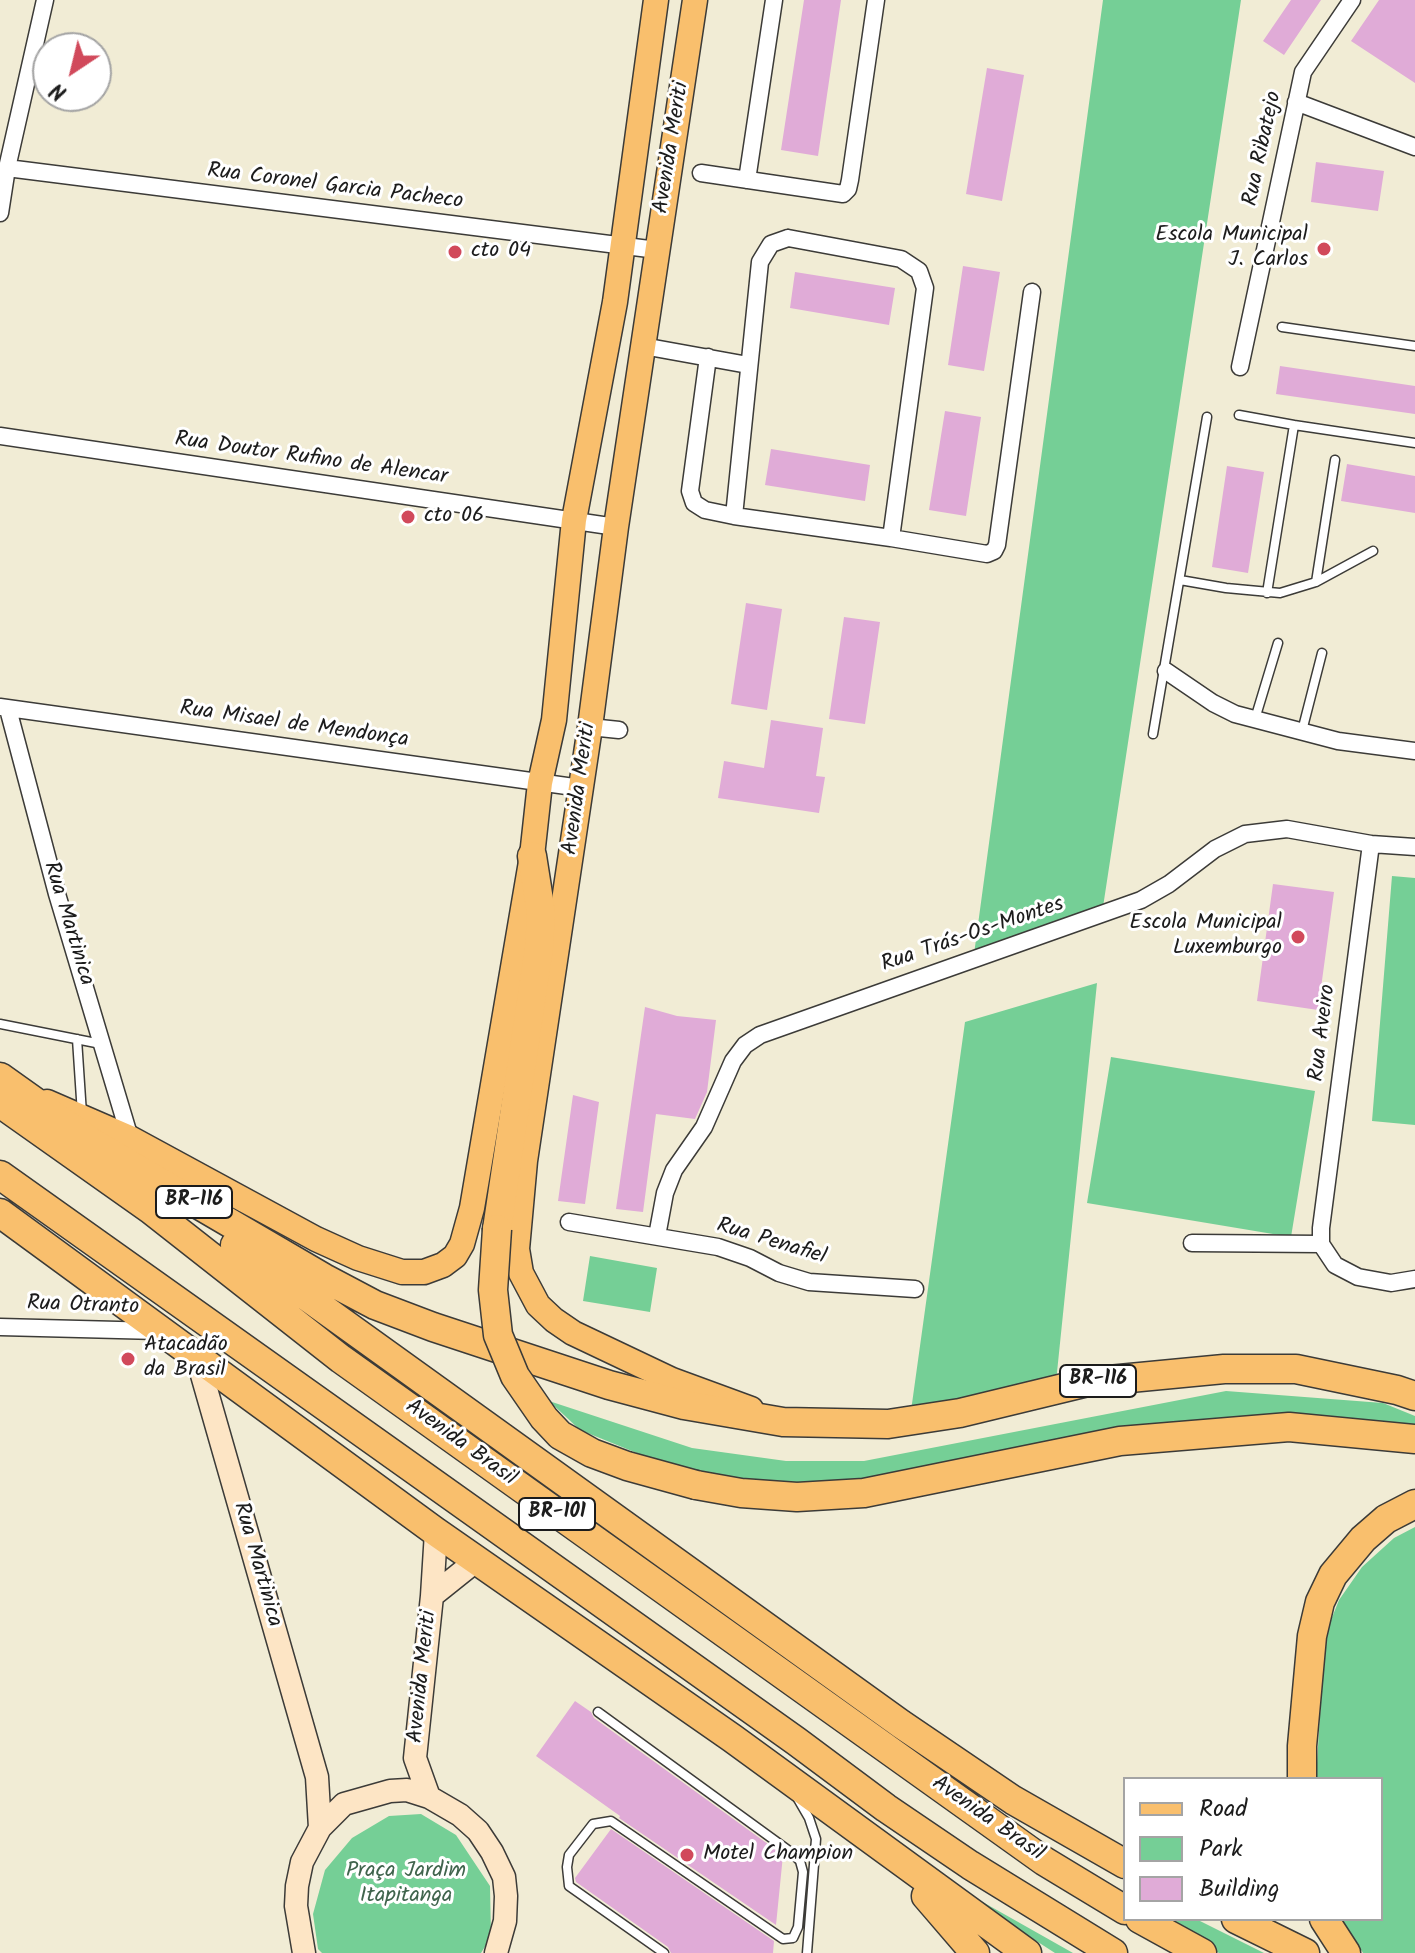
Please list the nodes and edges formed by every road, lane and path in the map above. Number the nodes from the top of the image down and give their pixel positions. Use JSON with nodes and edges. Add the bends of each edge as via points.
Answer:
{"nodes":[{"id":1,"x":45,"y":0,"type":"edge"},
{"id":2,"x":656,"y":0,"type":"edge"},
{"id":3,"x":695,"y":0,"type":"edge"},
{"id":4,"x":774,"y":0,"type":"edge"},
{"id":5,"x":876,"y":0,"type":"edge"},
{"id":6,"x":1352,"y":0,"type":"edge"},
{"id":7,"x":1296,"y":102,"type":"junction"},
{"id":8,"x":1415,"y":147,"type":"edge"},
{"id":9,"x":7,"y":168,"type":"junction"},
{"id":10,"x":701,"y":173,"type":"dead end"},
{"id":11,"x":747,"y":180,"type":"junction"},
{"id":12,"x":0,"y":213,"type":"edge"},
{"id":13,"x":622,"y":248,"type":"junction"},
{"id":14,"x":657,"y":250,"type":"junction"},
{"id":15,"x":1032,"y":292,"type":"dead end"},
{"id":16,"x":1282,"y":327,"type":"dead end"},
{"id":17,"x":643,"y":346,"type":"junction"},
{"id":18,"x":1415,"y":346,"type":"edge"},
{"id":19,"x":708,"y":357,"type":"junction"},
{"id":20,"x":748,"y":365,"type":"junction"},
{"id":21,"x":1240,"y":367,"type":"dead end"},
{"id":22,"x":1239,"y":415,"type":"dead end"},
{"id":23,"x":1207,"y":417,"type":"dead end"},
{"id":24,"x":1294,"y":425,"type":"junction"},
{"id":25,"x":0,"y":436,"type":"edge"},
{"id":26,"x":1415,"y":443,"type":"edge"},
{"id":27,"x":1335,"y":460,"type":"dead end"},
{"id":28,"x":734,"y":516,"type":"junction"},
{"id":29,"x":574,"y":520,"type":"junction"},
{"id":30,"x":616,"y":527,"type":"junction"},
{"id":31,"x":891,"y":538,"type":"junction"},
{"id":32,"x":1373,"y":551,"type":"dead end"},
{"id":33,"x":1180,"y":580,"type":"junction"},
{"id":34,"x":1316,"y":582,"type":"junction"},
{"id":35,"x":1267,"y":593,"type":"junction"},
{"id":36,"x":1278,"y":643,"type":"dead end"},
{"id":37,"x":1322,"y":653,"type":"dead end"},
{"id":38,"x":1166,"y":671,"type":"junction"},
{"id":39,"x":4,"y":708,"type":"edge"},
{"id":40,"x":1255,"y":720,"type":"junction"},
{"id":41,"x":590,"y":727,"type":"junction"},
{"id":42,"x":619,"y":730,"type":"dead end"},
{"id":43,"x":1302,"y":732,"type":"junction"},
{"id":44,"x":1153,"y":734,"type":"dead end"},
{"id":45,"x":1415,"y":751,"type":"edge"},
{"id":46,"x":540,"y":783,"type":"junction"},
{"id":47,"x":581,"y":788,"type":"junction"},
{"id":48,"x":1371,"y":844,"type":"junction"},
{"id":49,"x":1415,"y":847,"type":"edge"},
{"id":50,"x":532,"y":856,"type":"junction"},
{"id":51,"x":0,"y":1024,"type":"edge"},
{"id":52,"x":77,"y":1039,"type":"junction"},
{"id":53,"x":104,"y":1044,"type":"junction"},
{"id":54,"x":6,"y":1090,"type":"edge"},
{"id":55,"x":86,"y":1129,"type":"junction"},
{"id":56,"x":130,"y":1138,"type":"junction"},
{"id":57,"x":0,"y":1175,"type":"edge"},
{"id":58,"x":0,"y":1213,"type":"edge"},
{"id":59,"x":569,"y":1222,"type":"dead end"},
{"id":60,"x":657,"y":1236,"type":"junction"},
{"id":61,"x":1321,"y":1236,"type":"junction"},
{"id":62,"x":1192,"y":1243,"type":"dead end"},
{"id":63,"x":462,"y":1244,"type":"joint"},
{"id":64,"x":135,"y":1272,"type":"junction"},
{"id":65,"x":1415,"y":1279,"type":"edge"},
{"id":66,"x":915,"y":1289,"type":"dead end"},
{"id":67,"x":0,"y":1327,"type":"edge"},
{"id":68,"x":165,"y":1332,"type":"junction"},
{"id":69,"x":196,"y":1354,"type":"junction"},
{"id":70,"x":1415,"y":1396,"type":"edge"},
{"id":71,"x":783,"y":1422,"type":"junction"},
{"id":72,"x":1415,"y":1439,"type":"edge"},
{"id":73,"x":1415,"y":1504,"type":"edge"},
{"id":74,"x":411,"y":1513,"type":"junction"},
{"id":75,"x":436,"y":1532,"type":"junction"},
{"id":76,"x":477,"y":1560,"type":"junction"},
{"id":77,"x":432,"y":1596,"type":"junction"},
{"id":78,"x":598,"y":1712,"type":"dead end"},
{"id":79,"x":415,"y":1758,"type":"junction"},
{"id":80,"x":783,"y":1775,"type":"junction"},
{"id":81,"x":317,"y":1777,"type":"junction"},
{"id":82,"x":1302,"y":1777,"type":"edge"},
{"id":83,"x":390,"y":1791,"type":"junction"},
{"id":84,"x":429,"y":1797,"type":"junction"},
{"id":85,"x":344,"y":1804,"type":"junction"},
{"id":86,"x":320,"y":1828,"type":"junction"},
{"id":87,"x":875,"y":1841,"type":"junction"},
{"id":88,"x":1123,"y":1863,"type":"edge"},
{"id":89,"x":1123,"y":1909,"type":"edge"},
{"id":90,"x":1144,"y":1921,"type":"edge"},
{"id":91,"x":1240,"y":1921,"type":"edge"},
{"id":92,"x":1325,"y":1921,"type":"edge"},
{"id":93,"x":1007,"y":1944,"type":"edge"},
{"id":94,"x":300,"y":1947,"type":"edge"},
{"id":95,"x":496,"y":1953,"type":"edge"},
{"id":96,"x":664,"y":1953,"type":"edge"},
{"id":97,"x":807,"y":1953,"type":"edge"},
{"id":98,"x":975,"y":1953,"type":"edge"},
{"id":99,"x":1027,"y":1953,"type":"edge"},
{"id":100,"x":1113,"y":1953,"type":"edge"},
{"id":101,"x":1202,"y":1953,"type":"edge"},
{"id":102,"x":1305,"y":1953,"type":"edge"},
{"id":103,"x":1346,"y":1953,"type":"edge"}],
"edges":[{"from":1,"to":9,"type":"street"},
{"from":2,"to":13,"type":"main road","name":"Avenida Meriti"},
{"from":3,"to":14,"type":"main road","name":"Avenida Meriti"},
{"from":4,"to":11,"type":"street"},
{"from":5,"to":11,"type":"street","via":[[848,189],[837,195]]},
{"from":6,"to":7,"type":"street","name":"Rua Ribatejo","via":[[1303,72]]},
{"from":7,"to":8,"type":"street"},
{"from":7,"to":21,"type":"street","name":"Rua Ribatejo"},
{"from":9,"to":12,"type":"street"},
{"from":9,"to":13,"type":"street","name":"Rua Coronel Garcia Pacheco"},
{"from":10,"to":11,"type":"street"},
{"from":13,"to":14,"type":"street","name":"Rua Coronel Garcia Pacheco"},
{"from":13,"to":29,"type":"main road","name":"Avenida Meriti"},
{"from":14,"to":17,"type":"main road","name":"Avenida Meriti"},
{"from":15,"to":31,"type":"street","via":[[994,551]]},
{"from":16,"to":18,"type":"lane"},
{"from":17,"to":19,"type":"street"},
{"from":17,"to":30,"type":"main road","name":"Avenida Meriti"},
{"from":19,"to":20,"type":"street"},
{"from":19,"to":28,"type":"street","via":[[690,491],[694,503],[705,510]]},
{"from":20,"to":28,"type":"street"},
{"from":20,"to":31,"type":"street","via":[[760,262],[771,244],[788,238],[901,259],[919,271],[925,288]]},
{"from":22,"to":24,"type":"lane"},
{"from":23,"to":33,"type":"lane"},
{"from":24,"to":26,"type":"lane"},
{"from":24,"to":35,"type":"lane"},
{"from":25,"to":29,"type":"street","name":"Rua Doutor Rufino de Alencar"},
{"from":27,"to":34,"type":"lane"},
{"from":28,"to":31,"type":"street"},
{"from":29,"to":30,"type":"street","name":"Rua Doutor Rufino de Alencar"},
{"from":29,"to":46,"type":"main road","name":"Avenida Meriti","via":[[554,720]]},
{"from":30,"to":41,"type":"main road","name":"Avenida Meriti"},
{"from":32,"to":34,"type":"lane"},
{"from":33,"to":35,"type":"lane"},
{"from":33,"to":38,"type":"lane"},
{"from":34,"to":35,"type":"lane"},
{"from":36,"to":40,"type":"lane"},
{"from":37,"to":43,"type":"lane"},
{"from":38,"to":40,"type":"street","via":[[1213,703]]},
{"from":38,"to":44,"type":"lane"},
{"from":39,"to":46,"type":"street","name":"Rua Misael de Mendonça"},
{"from":39,"to":53,"type":"street","name":"Rua Martinica"},
{"from":40,"to":43,"type":"street"},
{"from":41,"to":42,"type":"street"},
{"from":41,"to":47,"type":"main road","name":"Avenida Meriti"},
{"from":43,"to":45,"type":"street"},
{"from":46,"to":47,"type":"street","name":"Rua Misael de Mendonça"},
{"from":46,"to":50,"type":"main road","name":"Avenida Meriti"},
{"from":47,"to":71,"type":"main road","name":"Avenida Meriti","via":[[525,1161],[517,1249],[521,1273],[538,1305],[573,1333],[672,1380]]},
{"from":48,"to":49,"type":"street","name":"Rua Trás-Os-Montes"},
{"from":48,"to":60,"type":"street","name":"Rua Trás-Os-Montes","via":[[1287,829],[1245,834],[1141,900],[760,1035],[733,1061],[704,1127],[674,1170]]},
{"from":48,"to":61,"type":"street","name":"Rua Aveiro"},
{"from":50,"to":63,"type":"main road","name":"Avenida Meriti"},
{"from":50,"to":72,"type":"highway","bridge":true,"via":[[541,913],[539,948],[497,1229],[493,1290],[498,1335],[515,1376],[560,1435],[627,1466],[696,1485],[797,1497],[864,1493],[1120,1441],[1289,1427]]},
{"from":51,"to":52,"type":"lane"},
{"from":52,"to":53,"type":"lane"},
{"from":52,"to":55,"type":"lane"},
{"from":53,"to":56,"type":"street","name":"Rua Martinica"},
{"from":54,"to":55,"type":"highway","name":"Avenida Brasil","number":"BR-101"},
{"from":54,"to":89,"type":"highway","name":"Avenida Brasil","number":"BR-101","via":[[366,1377],[1044,1861]]},
{"from":55,"to":56,"type":"main road","name":"Avenida Brasil"},
{"from":55,"to":71,"type":"highway","number":"BR-116","via":[[375,1305],[609,1385]]},
{"from":55,"to":88,"type":"highway","name":"Avenida Brasil","number":"BR-101","via":[[901,1724],[1013,1800]]},
{"from":56,"to":63,"type":"main road","name":"Avenida Brasil","via":[[358,1258],[402,1272],[424,1272],[443,1265]]},
{"from":57,"to":64,"type":"highway","name":"Avenida Brasil","number":"BR-101"},
{"from":58,"to":68,"type":"highway"},
{"from":59,"to":60,"type":"street","name":"Rua Penafiel"},
{"from":60,"to":66,"type":"street","name":"Rua Penafiel","via":[[718,1247],[809,1282]]},
{"from":61,"to":62,"type":"street"},
{"from":61,"to":65,"type":"street","via":[[1335,1265],[1358,1277],[1391,1283]]},
{"from":64,"to":74,"type":"highway","number":"BR-101","via":[[345,1448]]},
{"from":64,"to":100,"type":"highway","name":"Avenida Brasil","number":"BR-101","via":[[886,1808]]},
{"from":67,"to":68,"type":"street","name":"Rua Otranto"},
{"from":68,"to":69,"type":"highway"},
{"from":69,"to":74,"type":"highway"},
{"from":69,"to":81,"type":"street","name":"Rua Martinica"},
{"from":70,"to":71,"type":"highway","number":"BR-116","via":[[1296,1369],[1224,1369],[1088,1382],[960,1413],[888,1424]]},
{"from":73,"to":82,"type":"highway","via":[[1363,1539],[1333,1575],[1320,1602],[1312,1636]]},
{"from":74,"to":75,"type":"highway","number":"BR-101"},
{"from":75,"to":76,"type":"highway","number":"BR-101"},
{"from":75,"to":77,"type":"street","name":"Avenida Meriti"},
{"from":76,"to":77,"type":"street","name":"Avenida Meriti"},
{"from":76,"to":80,"type":"highway","number":"BR-101"},
{"from":77,"to":79,"type":"street","name":"Avenida Meriti"},
{"from":78,"to":96,"type":"lane","via":[[800,1861],[798,1927],[793,1938],[783,1939],[611,1821],[593,1824],[569,1855],[569,1886]]},
{"from":79,"to":83,"type":"street","name":"Avenida Meriti"},
{"from":79,"to":84,"type":"street","name":"Avenida Meriti"},
{"from":80,"to":87,"type":"highway","number":"BR-101"},
{"from":80,"to":97,"type":"lane","via":[[816,1839]]},
{"from":81,"to":85,"type":"street","name":"Rua Martinica"},
{"from":81,"to":86,"type":"street","name":"Rua Martinica"},
{"from":83,"to":84,"type":"street"},
{"from":83,"to":85,"type":"street"},
{"from":84,"to":95,"type":"street","via":[[478,1831],[500,1867],[507,1907]]},
{"from":85,"to":86,"type":"street"},
{"from":86,"to":94,"type":"street","via":[[298,1878]]},
{"from":87,"to":93,"type":"highway","number":"BR-101"},
{"from":87,"to":98,"type":"highway"},
{"from":90,"to":101,"type":"highway"},
{"from":91,"to":102,"type":"highway"},
{"from":92,"to":103,"type":"highway"},
{"from":93,"to":99,"type":"highway","number":"BR-101"}]}
